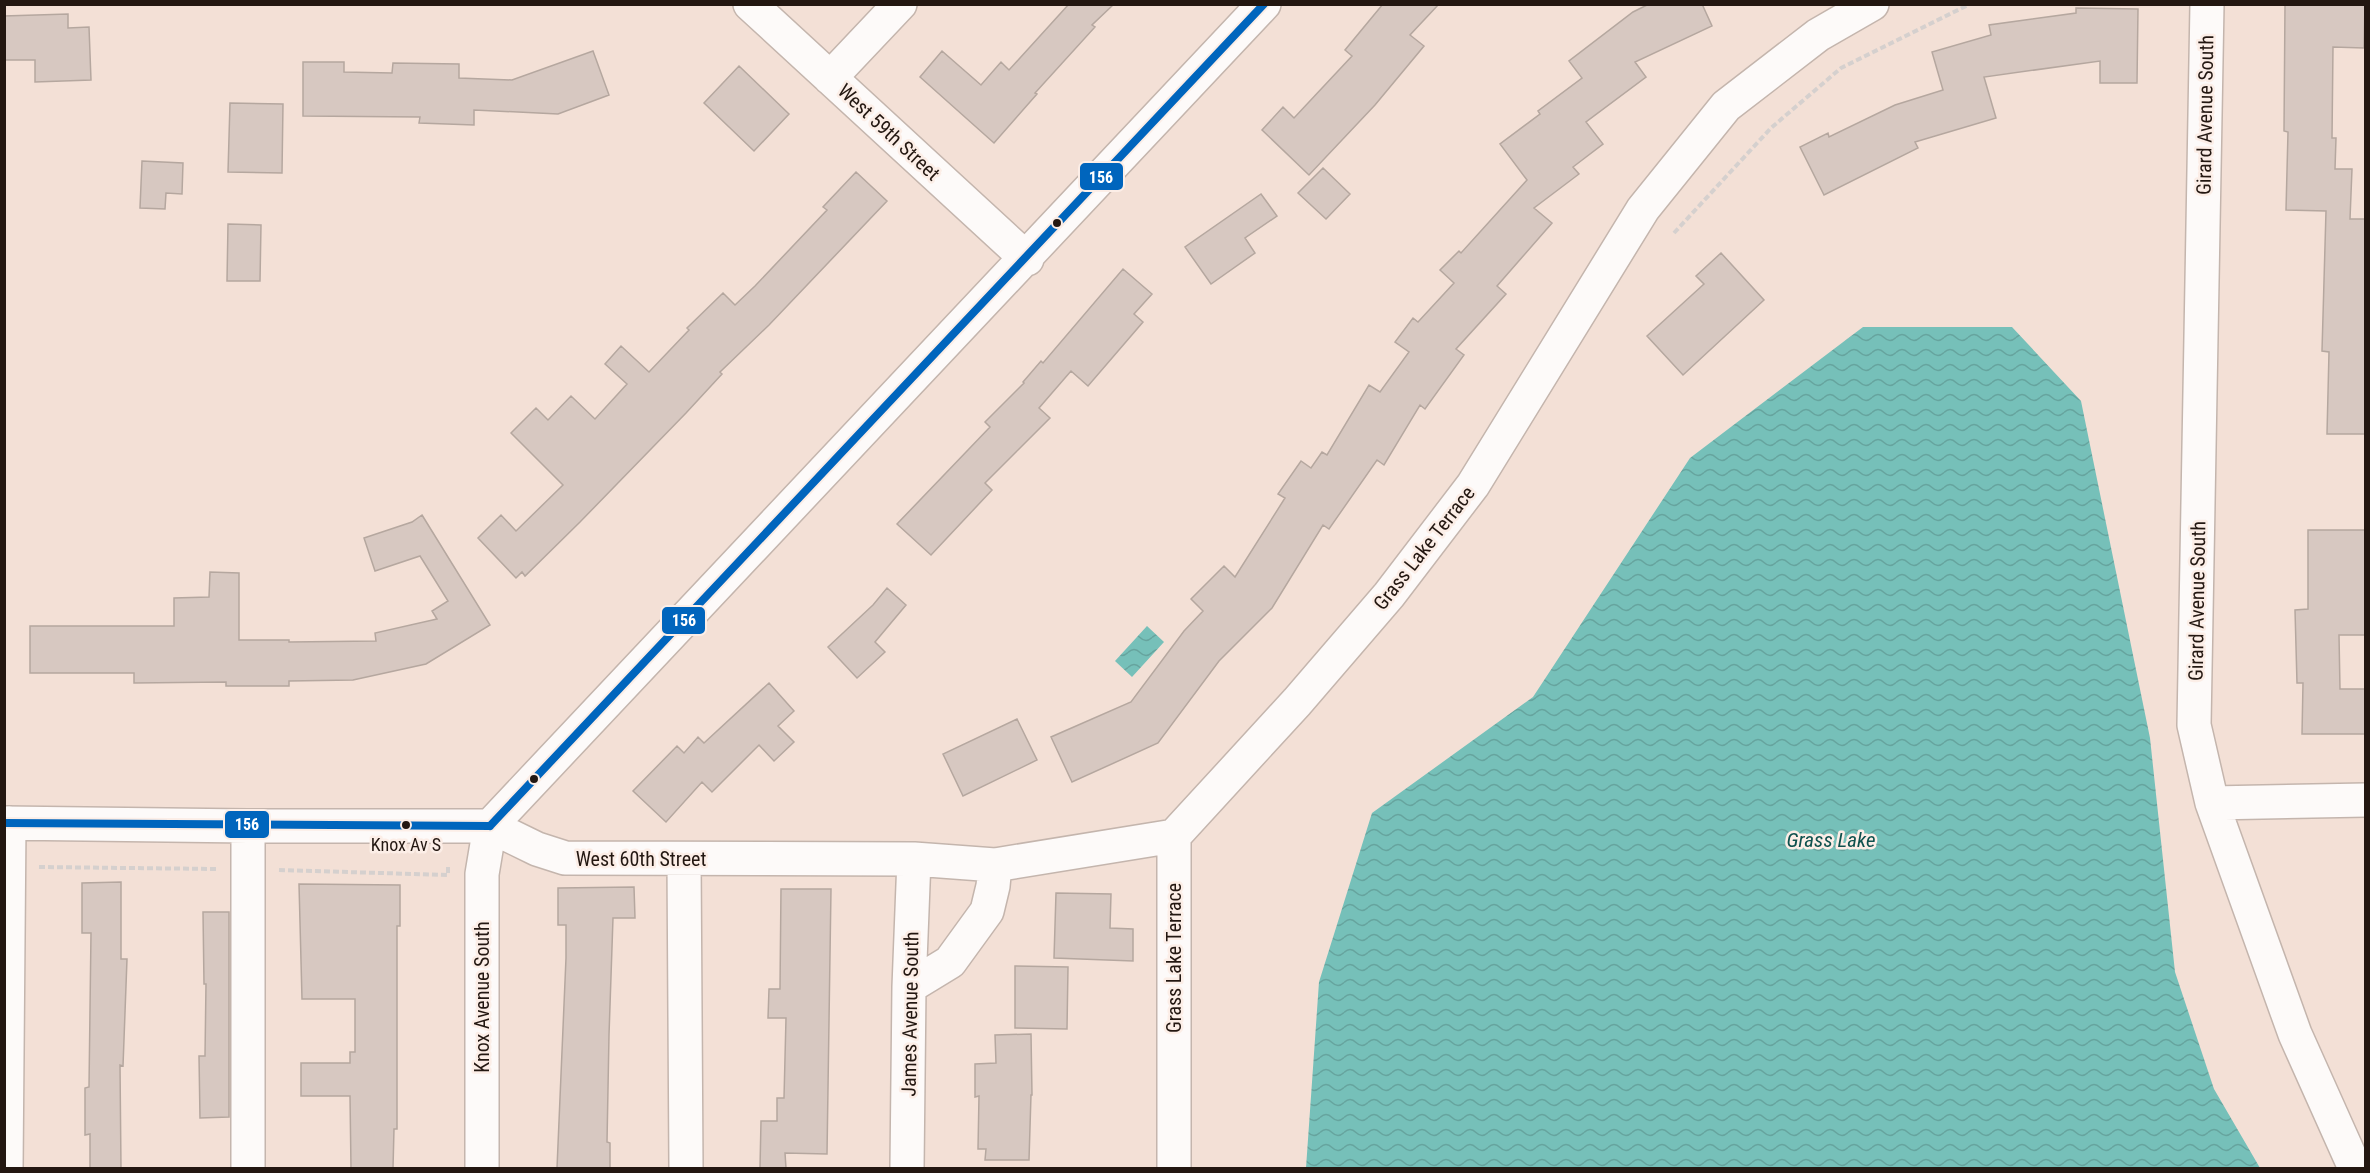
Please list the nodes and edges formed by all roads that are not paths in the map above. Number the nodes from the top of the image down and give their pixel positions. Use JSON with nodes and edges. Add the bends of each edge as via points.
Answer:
{"nodes":[{"id":1,"x":750,"y":4,"type":"edge"},
{"id":2,"x":900,"y":4,"type":"edge"},
{"id":3,"x":1264,"y":4,"type":"edge"},
{"id":4,"x":1872,"y":4,"type":"edge"},
{"id":5,"x":2207,"y":4,"type":"edge"},
{"id":6,"x":830,"y":78,"type":"junction"},
{"id":7,"x":1027,"y":259,"type":"junction"},
{"id":8,"x":2366,"y":800,"type":"edge"},
{"id":9,"x":2212,"y":803,"type":"junction"},
{"id":10,"x":7,"y":823,"type":"edge"},
{"id":11,"x":248,"y":826,"type":"junction"},
{"id":12,"x":490,"y":826,"type":"junction"},
{"id":13,"x":1174,"y":836,"type":"junction"},
{"id":14,"x":684,"y":859,"type":"junction"},
{"id":15,"x":914,"y":859,"type":"junction"},
{"id":16,"x":995,"y":865,"type":"junction"},
{"id":17,"x":909,"y":987,"type":"junction"},
{"id":18,"x":6,"y":1168,"type":"edge"},
{"id":19,"x":248,"y":1168,"type":"edge"},
{"id":20,"x":482,"y":1168,"type":"edge"},
{"id":21,"x":686,"y":1168,"type":"edge"},
{"id":22,"x":907,"y":1168,"type":"edge"},
{"id":23,"x":1174,"y":1168,"type":"edge"},
{"id":24,"x":2355,"y":1168,"type":"edge"}],
"edges":[{"from":1,"to":6,"type":"street","name":"West 59th Street"},
{"from":2,"to":6,"type":"street"},
{"from":3,"to":7,"type":"street"},
{"from":4,"to":13,"type":"street","name":"Grass Lake Terrace","via":[[1818,35],[1726,106],[1643,209],[1473,485],[1389,595]]},
{"from":5,"to":9,"type":"street","name":"Girard Avenue South","via":[[2194,725]]},
{"from":6,"to":7,"type":"street","name":"West 59th Street"},
{"from":7,"to":12,"type":"street"},
{"from":8,"to":9,"type":"street"},
{"from":9,"to":24,"type":"street","name":"Girard Avenue South","via":[[2295,1034]]},
{"from":10,"to":11,"type":"street","name":"West 60th Street"},
{"from":10,"to":18,"type":"street"},
{"from":11,"to":12,"type":"street","name":"West 60th Street"},
{"from":11,"to":19,"type":"street"},
{"from":12,"to":14,"type":"street","name":"West 60th Street","via":[[565,858]]},
{"from":12,"to":20,"type":"street","name":"Knox Avenue South","via":[[482,874]]},
{"from":13,"to":16,"type":"street","name":"West 60th Street"},
{"from":13,"to":23,"type":"street","name":"Grass Lake Terrace"},
{"from":14,"to":15,"type":"street","name":"West 60th Street"},
{"from":14,"to":21,"type":"street"},
{"from":15,"to":16,"type":"street","name":"West 60th Street"},
{"from":15,"to":17,"type":"street","name":"James Avenue South"},
{"from":16,"to":17,"type":"street","via":[[987,911],[950,962]]},
{"from":17,"to":22,"type":"street","name":"James Avenue South"}]}
